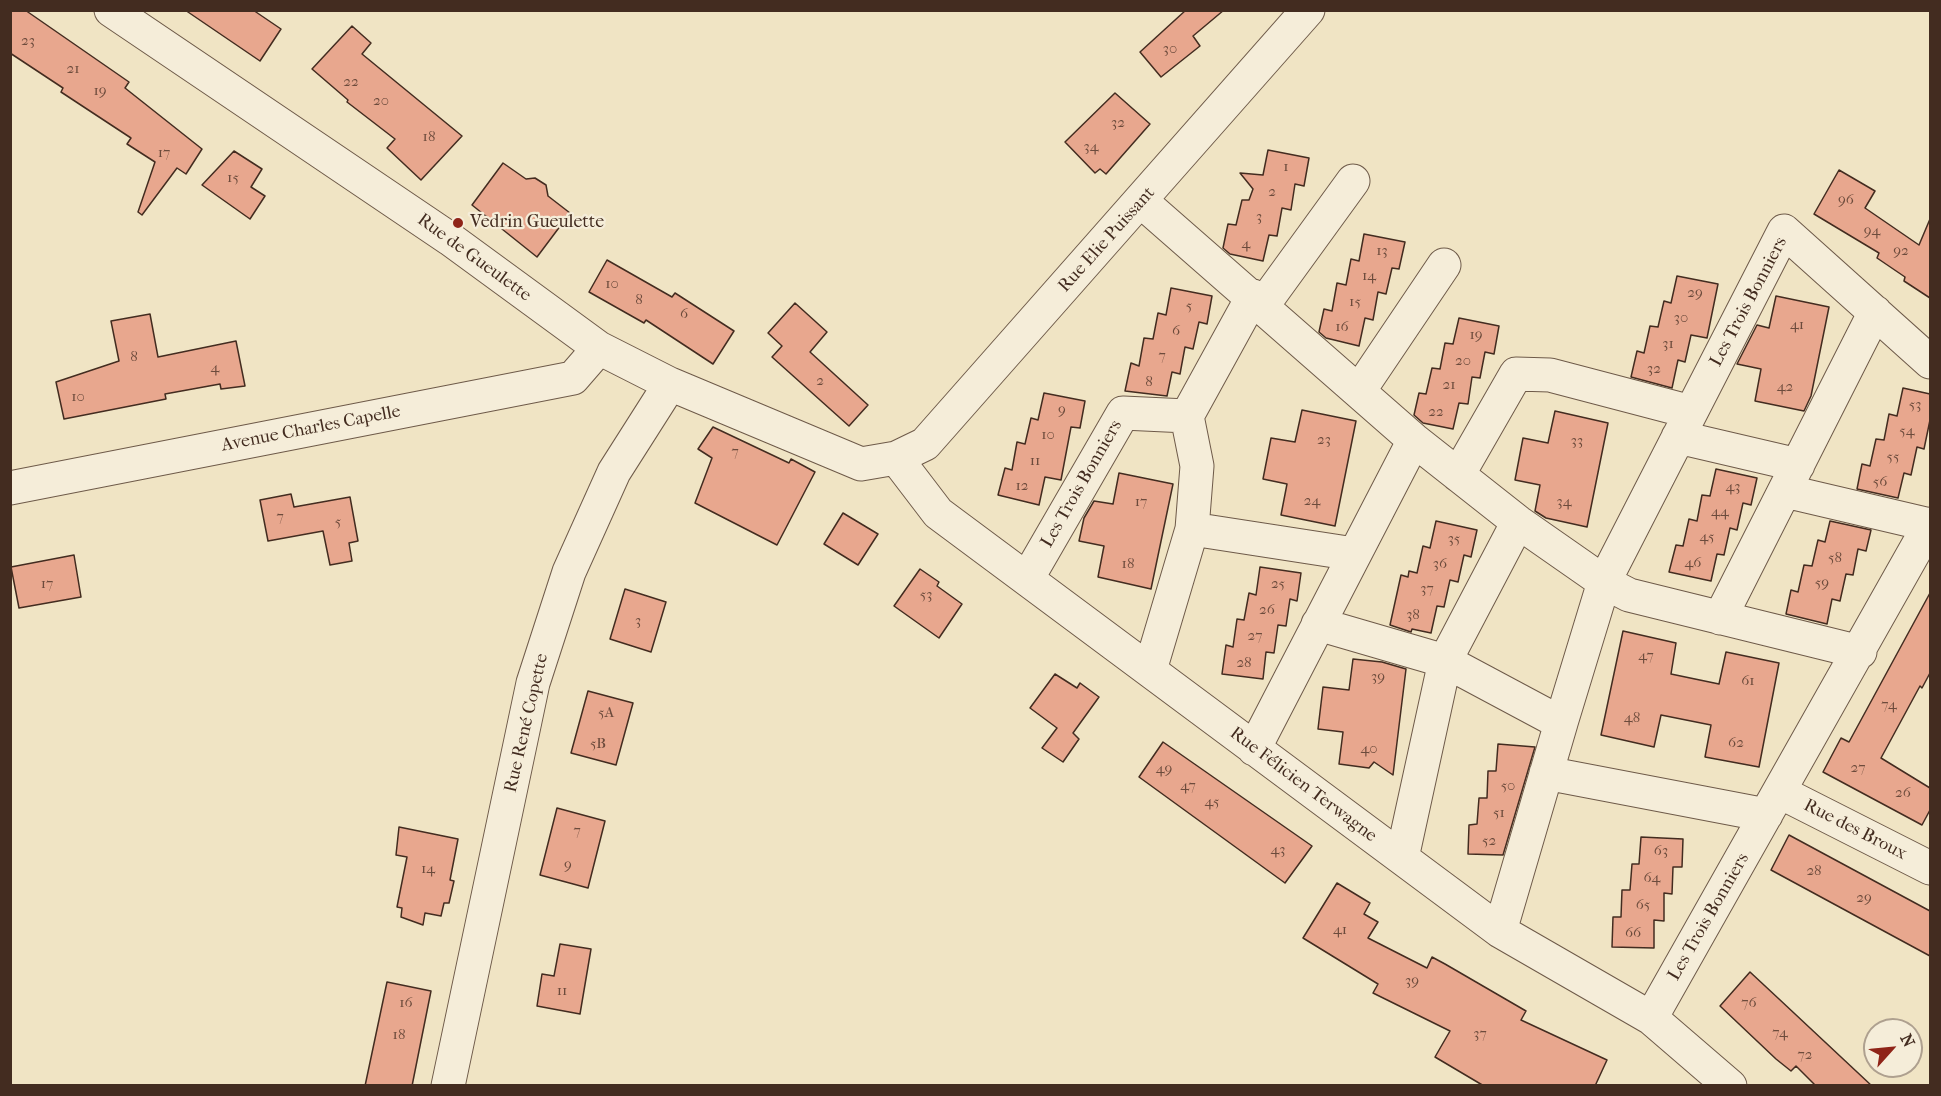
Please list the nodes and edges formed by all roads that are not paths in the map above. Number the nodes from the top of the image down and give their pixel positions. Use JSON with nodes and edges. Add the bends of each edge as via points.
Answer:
{"nodes":[{"id":1,"x":111,"y":10,"type":"edge"},
{"id":2,"x":1308,"y":10,"type":"edge"},
{"id":3,"x":1353,"y":181,"type":"dead end"},
{"id":4,"x":1142,"y":201,"type":"junction"},
{"id":5,"x":1444,"y":266,"type":"dead end"},
{"id":6,"x":1258,"y":301,"type":"junction"},
{"id":7,"x":1875,"y":312,"type":"junction"},
{"id":8,"x":599,"y":348,"type":"junction"},
{"id":9,"x":1930,"y":362,"type":"edge"},
{"id":10,"x":670,"y":384,"type":"junction"},
{"id":11,"x":1359,"y":390,"type":"junction"},
{"id":12,"x":1187,"y":416,"type":"junction"},
{"id":13,"x":1684,"y":425,"type":"junction"},
{"id":14,"x":1414,"y":440,"type":"junction"},
{"id":15,"x":896,"y":458,"type":"junction"},
{"id":16,"x":1458,"y":475,"type":"junction"},
{"id":17,"x":1791,"y":478,"type":"junction"},
{"id":18,"x":10,"y":488,"type":"edge"},
{"id":19,"x":1518,"y":522,"type":"junction"},
{"id":20,"x":1930,"y":525,"type":"edge"},
{"id":21,"x":1192,"y":529,"type":"junction"},
{"id":22,"x":1354,"y":554,"type":"junction"},
{"id":23,"x":1027,"y":579,"type":"junction"},
{"id":24,"x":1604,"y":582,"type":"junction"},
{"id":25,"x":1720,"y":618,"type":"junction"},
{"id":26,"x":1318,"y":624,"type":"junction"},
{"id":27,"x":1860,"y":652,"type":"junction"},
{"id":28,"x":1445,"y":661,"type":"junction"},
{"id":29,"x":1150,"y":670,"type":"junction"},
{"id":30,"x":1562,"y":723,"type":"junction"},
{"id":31,"x":1254,"y":749,"type":"junction"},
{"id":32,"x":1546,"y":773,"type":"junction"},
{"id":33,"x":1773,"y":804,"type":"junction"},
{"id":34,"x":1402,"y":858,"type":"junction"},
{"id":35,"x":1930,"y":868,"type":"edge"},
{"id":36,"x":1500,"y":931,"type":"junction"},
{"id":37,"x":1651,"y":1018,"type":"junction"},
{"id":38,"x":448,"y":1086,"type":"edge"},
{"id":39,"x":1730,"y":1086,"type":"edge"}],
"edges":[{"from":1,"to":8,"type":"street","name":"Rue de Gueulette","via":[[450,239]]},
{"from":2,"to":4,"type":"street","name":"Rue Elie Puissant"},
{"from":3,"to":6,"type":"street"},
{"from":4,"to":6,"type":"street"},
{"from":4,"to":15,"type":"street","name":"Rue Elie Puissant","via":[[925,444]]},
{"from":5,"to":11,"type":"street"},
{"from":6,"to":11,"type":"street"},
{"from":6,"to":12,"type":"street"},
{"from":7,"to":9,"type":"street","name":"Les Trois Bonniers"},
{"from":7,"to":13,"type":"street","name":"Les Trois Bonniers","via":[[1784,231]]},
{"from":7,"to":17,"type":"street"},
{"from":8,"to":10,"type":"street","name":"Rue de Gueulette"},
{"from":8,"to":18,"type":"street","name":"Avenue Charles Capelle","via":[[573,378]]},
{"from":10,"to":15,"type":"street","name":"Rue de Gueulette","via":[[861,464]]},
{"from":10,"to":38,"type":"street","name":"Rue René Copette","via":[[614,472],[569,572],[533,683]]},
{"from":11,"to":14,"type":"street"},
{"from":12,"to":21,"type":"street","via":[[1197,466]]},
{"from":12,"to":23,"type":"street","name":"Les Trois Bonniers","via":[[1123,414]]},
{"from":13,"to":16,"type":"street","name":"Les Trois Bonniers","via":[[1550,375],[1516,374]]},
{"from":13,"to":17,"type":"street","name":"Les Trois Bonniers"},
{"from":13,"to":24,"type":"street","name":"Les Trois Bonniers"},
{"from":14,"to":16,"type":"street"},
{"from":14,"to":22,"type":"street"},
{"from":15,"to":23,"type":"street","name":"Rue Félicien Terwagne","via":[[938,513]]},
{"from":16,"to":19,"type":"street"},
{"from":17,"to":20,"type":"street","name":"Les Trois Bonniers"},
{"from":17,"to":25,"type":"street"},
{"from":19,"to":24,"type":"street"},
{"from":19,"to":28,"type":"street"},
{"from":20,"to":27,"type":"street","name":"Les Trois Bonniers"},
{"from":21,"to":22,"type":"street"},
{"from":21,"to":29,"type":"street"},
{"from":22,"to":26,"type":"street"},
{"from":23,"to":29,"type":"street","name":"Rue Félicien Terwagne"},
{"from":24,"to":25,"type":"street","via":[[1629,596]]},
{"from":24,"to":30,"type":"street","name":"Les Trois Bonniers"},
{"from":25,"to":27,"type":"street"},
{"from":26,"to":28,"type":"street"},
{"from":26,"to":31,"type":"street"},
{"from":27,"to":33,"type":"street","name":"Les Trois Bonniers"},
{"from":28,"to":30,"type":"street"},
{"from":28,"to":34,"type":"street"},
{"from":29,"to":31,"type":"street","name":"Rue Félicien Terwagne"},
{"from":30,"to":32,"type":"street","name":"Les Trois Bonniers"},
{"from":31,"to":34,"type":"street","name":"Rue Félicien Terwagne"},
{"from":32,"to":33,"type":"street"},
{"from":32,"to":36,"type":"street","name":"Les Trois Bonniers"},
{"from":33,"to":35,"type":"street","name":"Rue des Broux"},
{"from":33,"to":37,"type":"street","name":"Les Trois Bonniers"},
{"from":34,"to":36,"type":"street","name":"Rue Félicien Terwagne"},
{"from":36,"to":37,"type":"street","name":"Rue Félicien Terwagne"},
{"from":37,"to":39,"type":"street","name":"Rue Félicien Terwagne"}]}
